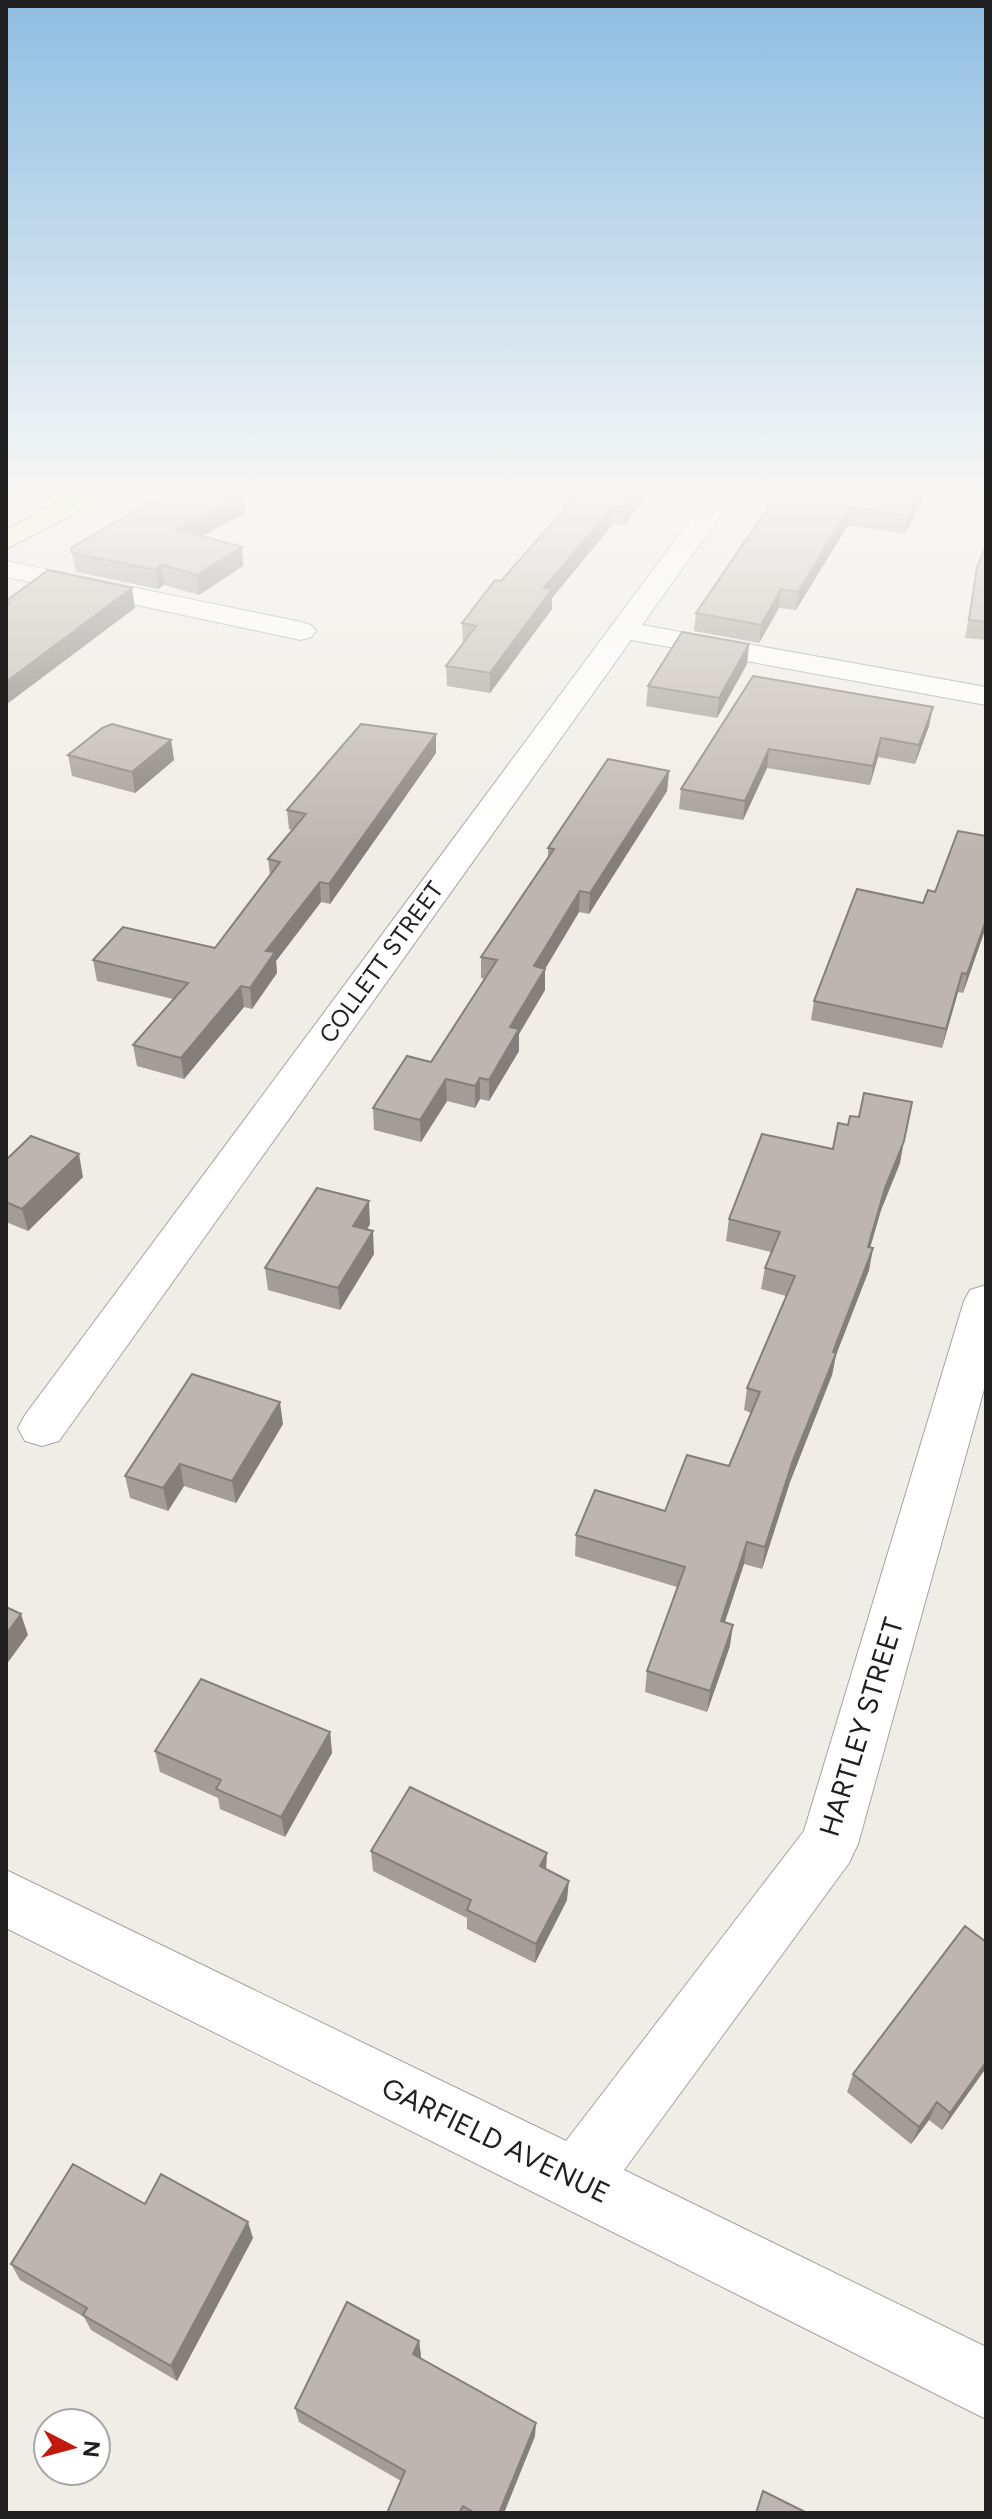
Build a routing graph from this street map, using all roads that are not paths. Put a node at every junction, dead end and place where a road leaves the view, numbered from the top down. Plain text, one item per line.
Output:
1 (218, 614) edge
2 (634, 614) edge
3 (622, 630) junction
4 (301, 631) dead end
5 (986, 696) edge
6 (986, 1301) edge
7 (42, 1428) dead end
8 (6, 1898) edge
9 (577, 2180) junction
10 (986, 2384) edge

1 - 4 street
2 - 3 street, COLLETT STREET
3 - 5 street
3 - 7 street, COLLETT STREET
6 - 9 street, HARTLEY STREET
8 - 9 street, GARFIELD AVENUE
9 - 10 street, GARFIELD AVENUE

